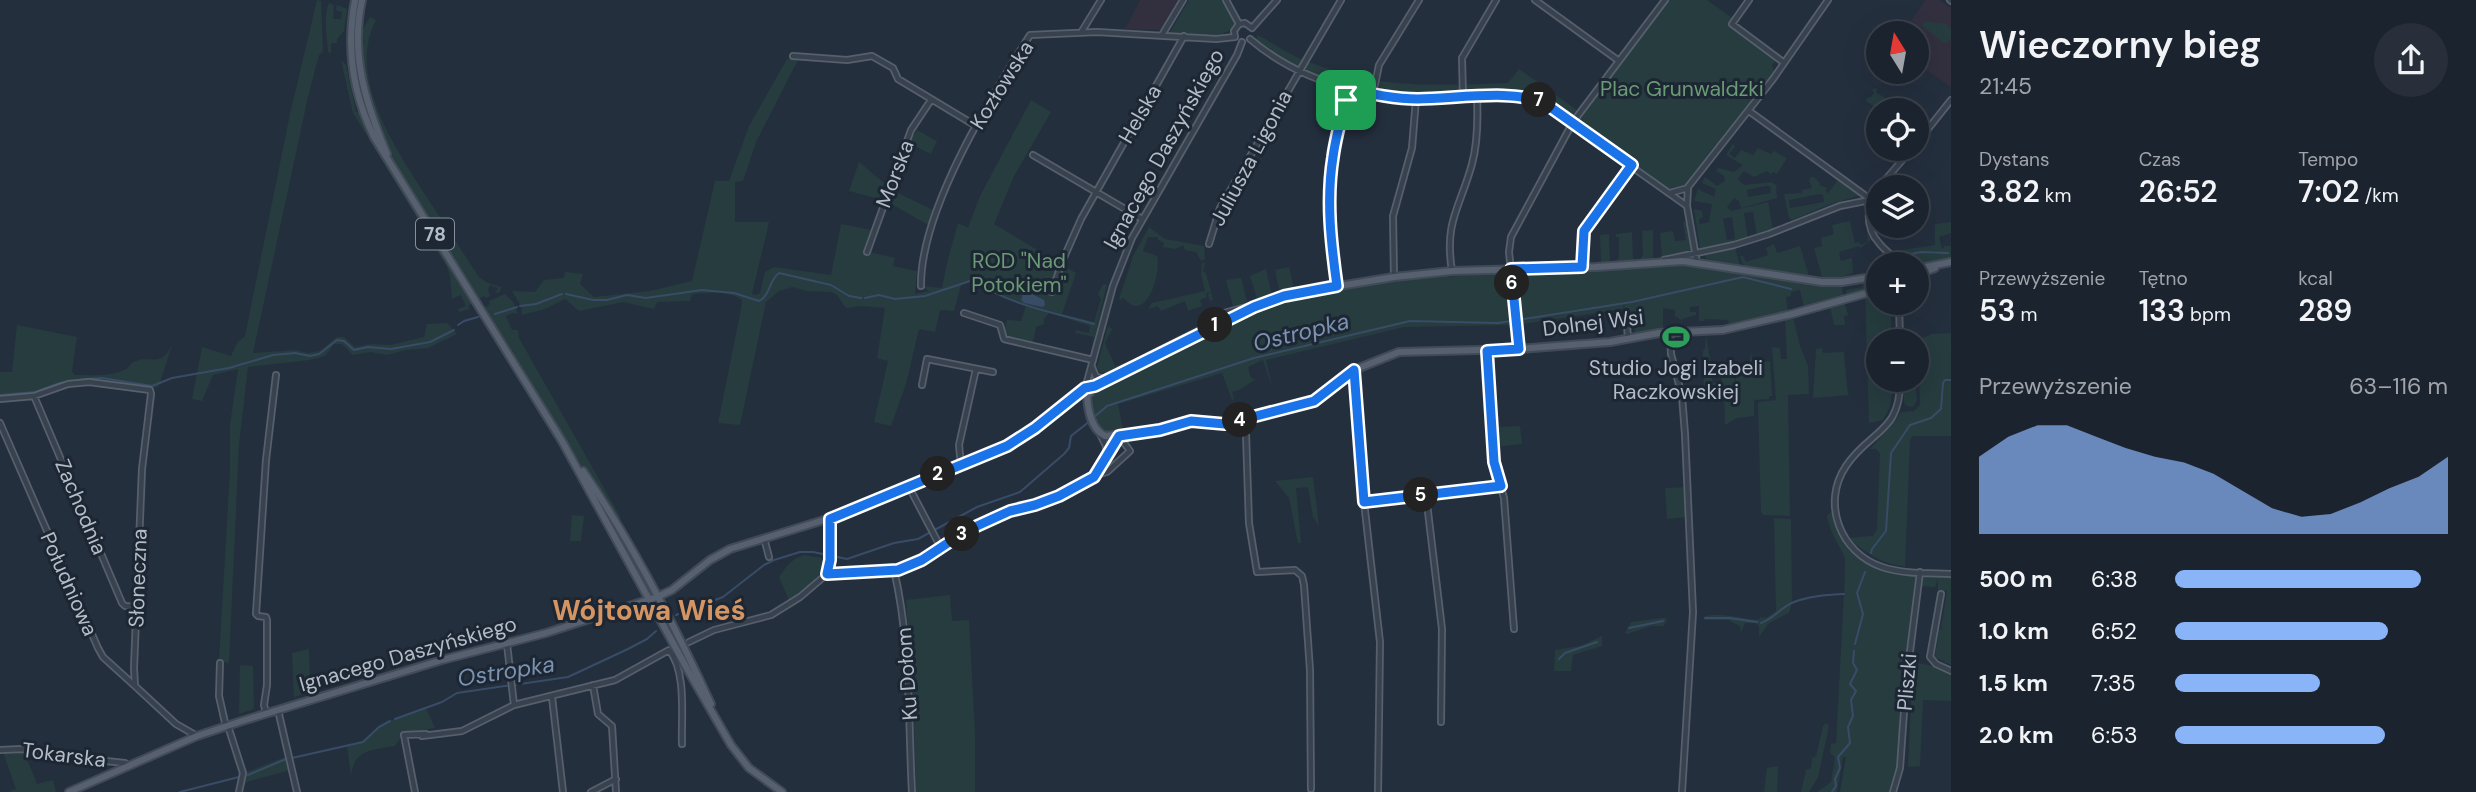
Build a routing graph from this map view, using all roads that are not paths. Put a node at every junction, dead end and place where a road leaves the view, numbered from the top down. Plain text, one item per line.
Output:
1 (355, 0) edge
2 (362, 0) edge
3 (1101, 0) edge
4 (1183, 0) edge
5 (1226, 0) edge
6 (1277, 0) edge
7 (1341, 0) edge
8 (1419, 0) edge
9 (1496, 0) edge
10 (1535, 0) edge
11 (1665, 0) edge
12 (1749, 0) edge
13 (1828, 0) edge
14 (1239, 24) junction
15 (1252, 27) junction
16 (1082, 31) junction
17 (1161, 35) junction
18 (1184, 36) junction
19 (1235, 37) junction
20 (1251, 39) junction
21 (1242, 42) junction
22 (793, 56) dead end
23 (1619, 61) junction
24 (1784, 62) junction
25 (1298, 71) junction
26 (1349, 89) junction
27 (1373, 94) junction
28 (1477, 97) junction
29 (1463, 98) junction
30 (1416, 99) junction
31 (931, 100) junction
32 (1951, 100) edge
33 (1749, 111) junction
34 (1573, 122) junction
35 (976, 126) junction
36 (1929, 128) edge
37 (1033, 155) dead end
38 (1902, 161) edge
39 (1632, 165) junction
40 (393, 168) junction
41 (1889, 175) edge
42 (1688, 187) junction
43 (1096, 192) junction
44 (1670, 193) junction
45 (1866, 197) edge
46 (1866, 201) edge
47 (1687, 206) junction
48 (1142, 219) junction
49 (1876, 238) edge
50 (1209, 244) dead end
51 (867, 252) dead end
52 (1889, 252) edge
53 (1696, 254) junction
54 (1662, 261) junction
55 (1697, 263) junction
56 (1949, 263) edge
57 (1582, 267) junction
58 (1929, 267) edge
59 (1511, 269) junction
60 (1929, 270) edge
61 (1452, 271) junction
62 (1394, 277) junction
63 (1866, 279) edge
64 (921, 286) dead end
65 (1337, 286) junction
66 (1052, 292) dead end
67 (1866, 293) edge
68 (1261, 304) junction
69 (964, 313) dead end
70 (1220, 314) dead end
71 (1627, 326) dead end
72 (1670, 332) junction
73 (1629, 339) junction
74 (1519, 349) junction
75 (1487, 351) junction
76 (1093, 360) junction
77 (1092, 367) junction
78 (976, 369) junction
79 (1354, 370) junction
80 (993, 372) dead end
81 (276, 375) dead end
82 (1109, 379) junction
83 (922, 385) dead end
84 (1095, 386) junction
85 (1085, 388) junction
86 (1899, 392) edge
87 (34, 396) junction
88 (0, 398) edge
89 (1070, 400) junction
90 (1087, 400) junction
91 (1242, 420) junction
92 (0, 423) edge
93 (1099, 433) junction
94 (1119, 436) junction
95 (562, 441) junction
96 (1105, 456) junction
97 (961, 465) junction
98 (1096, 475) junction
99 (1501, 486) junction
100 (909, 487) junction
101 (1426, 495) junction
102 (1364, 502) junction
103 (830, 519) junction
104 (764, 538) junction
105 (941, 548) junction
106 (769, 556) dead end
107 (894, 570) junction
108 (1920, 572) junction
109 (1951, 573) edge
110 (827, 574) junction
111 (1941, 594) dead end
112 (657, 597) junction
113 (649, 600) junction
114 (136, 607) junction
115 (1514, 629) dead end
116 (689, 642) dead end
117 (507, 643) junction
118 (220, 663) dead end
119 (1951, 671) edge
120 (593, 685) junction
121 (135, 686) junction
122 (552, 697) junction
123 (514, 705) junction
124 (278, 710) junction
125 (266, 713) junction
126 (1441, 722) dead end
127 (227, 726) junction
128 (724, 733) junction
129 (430, 735) junction
130 (197, 736) junction
131 (422, 736) dead end
132 (682, 744) dead end
133 (0, 750) edge
134 (127, 765) junction
135 (616, 779) junction
136 (1311, 789) dead end
137 (296, 791) edge
138 (69, 792) edge
139 (239, 792) edge
140 (288, 792) edge
141 (415, 792) edge
142 (564, 792) edge
143 (591, 792) edge
144 (616, 792) edge
145 (782, 792) edge
146 (911, 792) edge
147 (1378, 792) edge
148 (1682, 792) edge
149 (1894, 792) edge

1 - 40 main road, 78
2 - 40 main road, 78
3 - 16 street
4 - 17 street
5 - 14 street
6 - 15 street
7 - 25 street, Juliusza Ligonia
8 - 27 street
9 - 29 street
10 - 23 street
11 - 23 street
12 - 24 street
13 - 24 street
14 - 15 street
14 - 19 street
15 - 20 street
16 - 17 street, Kozłowska
16 - 35 street, Kozłowska
17 - 18 street, Kozłowska
18 - 19 street, Kozłowska
18 - 43 street, Helska
19 - 21 street
20 - 21 street
20 - 25 street
21 - 48 street, Ignacego Daszyńskiego
22 - 31 street
23 - 34 street
24 - 33 street
25 - 26 street
25 - 50 street, Juliusza Ligonia
26 - 27 street
26 - 65 street
27 - 30 street
28 - 29 street
28 - 34 street
28 - 61 street
29 - 30 street
30 - 62 street
31 - 35 street
31 - 51 street, Morska
32 - 36 street
33 - 42 street
33 - 45 street
34 - 39 street
34 - 59 street
35 - 64 street, Kozłowska
37 - 43 street
38 - 41 street
39 - 44 street
39 - 57 street
40 - 95 main road, 78
42 - 44 street
42 - 47 street
43 - 48 street
43 - 66 street, Helska
44 - 47 street
46 - 53 street
47 - 53 street
48 - 76 street, Ignacego Daszyńskiego
49 - 52 street
53 - 54 street
53 - 55 street
54 - 55 main road
54 - 57 main road
55 - 63 main road
56 - 58 main road
56 - 60 main road
57 - 59 main road
59 - 61 main road
59 - 74 street
61 - 62 main road
62 - 65 main road
65 - 68 main road
67 - 72 main road, Dolnej Wsi
68 - 70 street
68 - 82 main road
69 - 76 street
71 - 73 street
72 - 73 main road, Dolnej Wsi
72 - 148 street, Dolnej Wsi
73 - 74 main road, Dolnej Wsi
74 - 75 main road, Dolnej Wsi
75 - 79 main road, Dolnej Wsi
75 - 99 street
76 - 77 street, Ignacego Daszyńskiego
77 - 82 street
77 - 85 street, Ignacego Daszyńskiego
78 - 80 street
78 - 83 street
78 - 97 street
79 - 91 main road, Dolnej Wsi
79 - 102 street
81 - 125 street, Ignacego Daszyńskiego
82 - 84 main road
84 - 85 main road
84 - 90 main road
85 - 89 main road, Ignacego Daszyńskiego
85 - 90 street
86 - 108 street
87 - 88 street
87 - 114 street, Zachodnia
87 - 114 street, Słoneczna
89 - 90 main road
89 - 97 main road, Ignacego Daszyńskiego
90 - 93 main road
91 - 94 main road, Dolnej Wsi
91 - 136 street
92 - 121 street, Południowa
93 - 94 main road, Dolnej Wsi
93 - 96 street
94 - 96 street
94 - 98 street
95 - 112 main road, 78
95 - 113 main road, 78
96 - 98 street
97 - 100 main road, Ignacego Daszyńskiego
98 - 105 street
99 - 101 street
99 - 115 street
100 - 103 main road, Ignacego Daszyńskiego
100 - 105 street
101 - 102 street
101 - 126 street
102 - 147 street
103 - 104 main road, Ignacego Daszyńskiego
103 - 110 street
104 - 106 street
104 - 112 main road, Ignacego Daszyńskiego
105 - 107 street
107 - 110 street
107 - 146 street, Ku Dołom
108 - 109 street
108 - 149 street, Pliszki
110 - 116 street
111 - 119 street, Pliszki
112 - 113 main road, Ignacego Daszyńskiego
112 - 128 main road, 78
113 - 117 main road, Ignacego Daszyńskiego
113 - 128 main road, 78
114 - 121 street, Słoneczna
117 - 123 street
117 - 124 main road, Ignacego Daszyńskiego
118 - 127 street
120 - 122 street
120 - 132 street
120 - 135 street
121 - 130 street
122 - 123 street
122 - 142 street
123 - 129 street
124 - 125 main road, Ignacego Daszyńskiego
124 - 137 street
125 - 127 main road, Ignacego Daszyńskiego
127 - 130 main road, Ignacego Daszyńskiego
127 - 139 street
128 - 145 main road, 78
129 - 131 street
129 - 141 street
130 - 134 main road, Ignacego Daszyńskiego
133 - 134 street, Tokarska
134 - 138 main road, Ignacego Daszyńskiego
135 - 143 street
135 - 144 street
137 - 140 street

